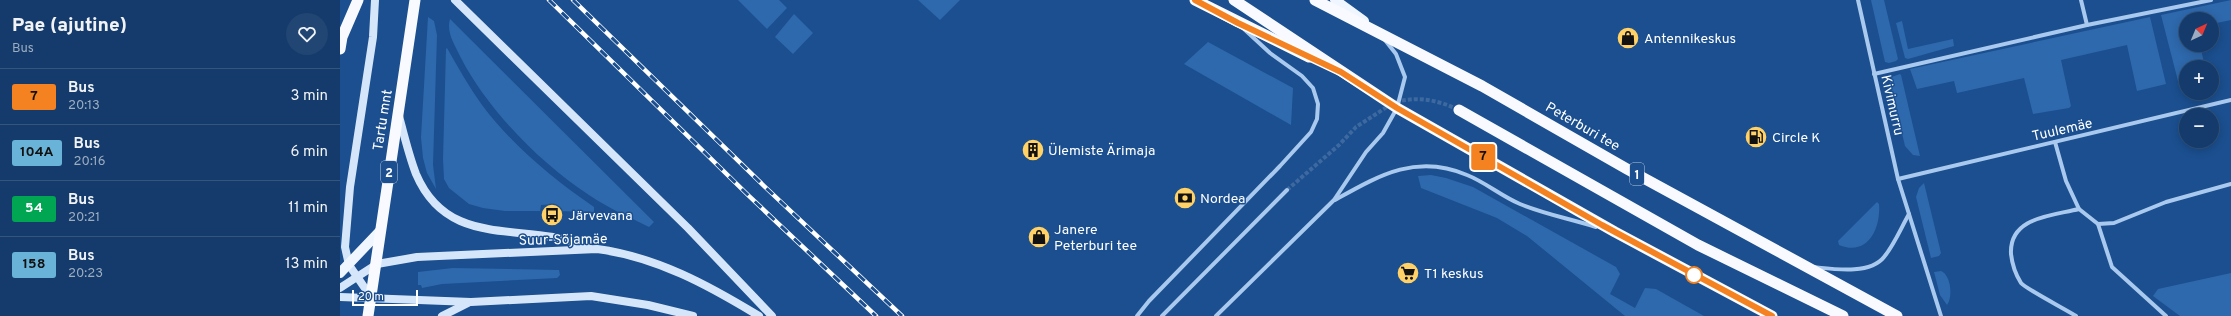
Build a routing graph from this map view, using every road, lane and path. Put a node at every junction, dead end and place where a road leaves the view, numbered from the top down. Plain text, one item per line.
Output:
1 (358, 0) edge
2 (375, 0) edge
3 (415, 0) edge
4 (455, 0) edge
5 (1195, 0) edge
6 (1234, 0) edge
7 (1315, 0) edge
8 (1335, 0) edge
9 (1858, 0) edge
10 (2080, 0) edge
11 (2212, 0) edge
12 (1238, 23) junction
13 (2087, 25) junction
14 (1378, 32) junction
15 (341, 38) edge
16 (340, 49) edge
17 (1341, 72) junction
18 (1874, 74) junction
19 (2231, 100) edge
20 (1397, 108) junction
21 (1459, 110) tunnel mouth
22 (398, 115) junction
23 (2055, 142) junction
24 (1898, 179) junction
25 (2231, 184) edge
26 (1287, 190) tunnel mouth
27 (1334, 200) junction
28 (2079, 209) junction
29 (1909, 214) junction
30 (2098, 224) junction
31 (381, 230) junction
32 (1615, 232) junction
33 (597, 249) junction
34 (377, 264) junction
35 (348, 265) junction
36 (1807, 266) junction
37 (340, 273) edge
38 (355, 277) junction
39 (340, 288) edge
40 (340, 297) edge
41 (371, 297) junction
42 (471, 302) junction
43 (368, 316) edge
44 (442, 316) edge
45 (693, 316) edge
46 (759, 316) edge
47 (772, 316) edge
48 (1137, 316) edge
49 (1162, 316) edge
50 (1216, 316) edge
51 (1772, 316) edge
52 (1843, 316) edge
53 (1896, 316) edge
54 (1941, 316) edge
55 (2076, 316) edge
56 (2166, 316) edge

1 - 15 highway
2 - 35 main road
3 - 22 highway, Tartu mnt / 2
4 - 47 main road
5 - 12 highway
6 - 17 highway
7 - 14 highway, Peterburi tee
8 - 14 main road, 1
9 - 18 street, Kivimurru
10 - 13 street
11 - 13 street
12 - 17 highway
12 - 48 street
13 - 18 street
14 - 20 street
14 - 36 highway, Peterburi tee / 1
15 - 16 highway
17 - 20 highway
18 - 24 street, Kivimurru
19 - 23 street, Tuulemäe
20 - 27 street
20 - 32 highway
21 - 52 highway
22 - 31 highway, Tartu mnt / 2
22 - 33 main road
23 - 24 street, Tuulemäe
23 - 28 street
24 - 29 street, Kivimurru
25 - 30 street
26 - 49 street
27 - 32 street
27 - 50 street
28 - 30 street
28 - 55 street
29 - 36 street
29 - 54 street, Kivimurru
30 - 56 street
31 - 34 highway, Tartu mnt / 2
31 - 35 main road
32 - 51 highway
33 - 34 main road, Suur-Sõjamäe
33 - 46 main road, Suur-Sõjamäe
34 - 38 main road
34 - 41 highway, Tartu mnt / 2
35 - 37 main road
35 - 38 main road
36 - 53 highway, Peterburi tee / 1
38 - 39 main road
38 - 41 main road
40 - 41 main road
41 - 42 main road
41 - 43 highway, Tartu mnt / 2
42 - 44 main road
42 - 45 main road

